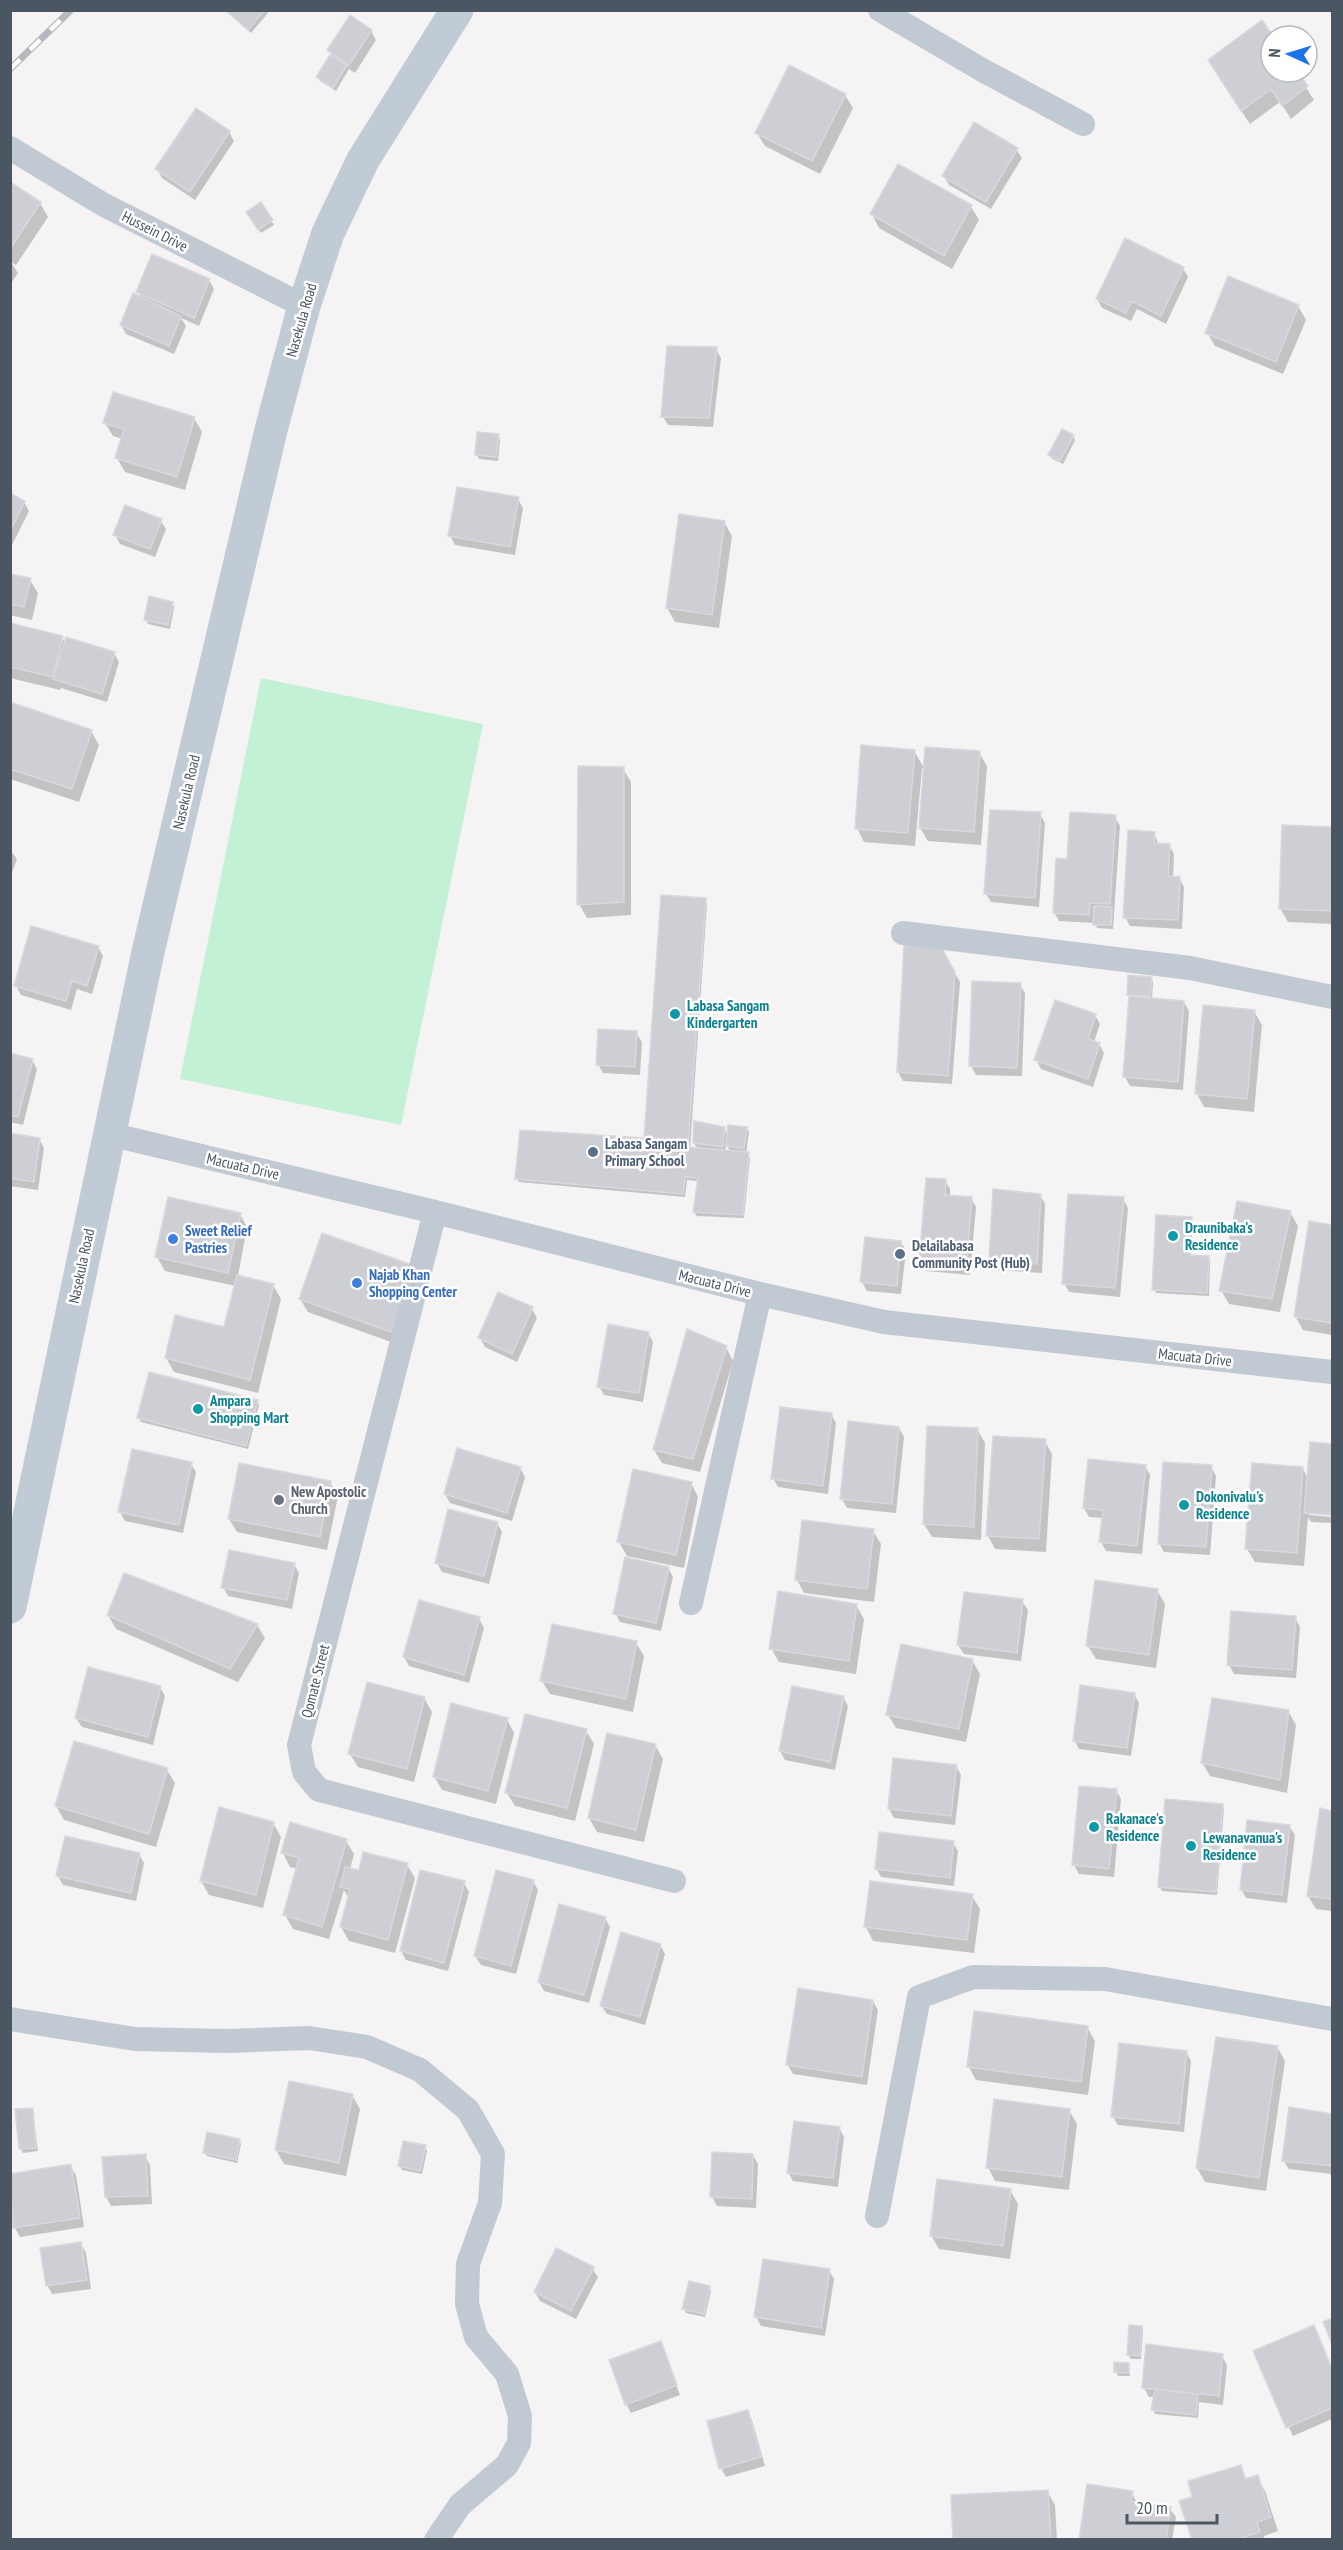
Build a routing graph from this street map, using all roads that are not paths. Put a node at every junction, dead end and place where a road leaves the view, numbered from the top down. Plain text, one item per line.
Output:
1 (457, 10) edge
2 (880, 10) edge
3 (1083, 124) dead end
4 (10, 148) edge
5 (304, 306) junction
6 (903, 933) dead end
7 (1332, 997) edge
8 (109, 1134) junction
9 (435, 1212) junction
10 (760, 1294) junction
11 (1332, 1372) edge
12 (691, 1603) dead end
13 (10, 1607) edge
14 (674, 1881) dead end
15 (10, 2019) edge
16 (1332, 2019) edge
17 (877, 2216) dead end
18 (436, 2540) edge

1 - 5 main road, Nasekula Road
2 - 3 street
4 - 5 street, Hussein Drive
5 - 8 main road, Nasekula Road
6 - 7 street
8 - 9 street, Macuata Drive
8 - 13 main road, Nasekula Road
9 - 10 street, Macuata Drive
9 - 14 street, Qomate Street
10 - 11 street, Macuata Drive
10 - 12 street
15 - 18 street
16 - 17 street

